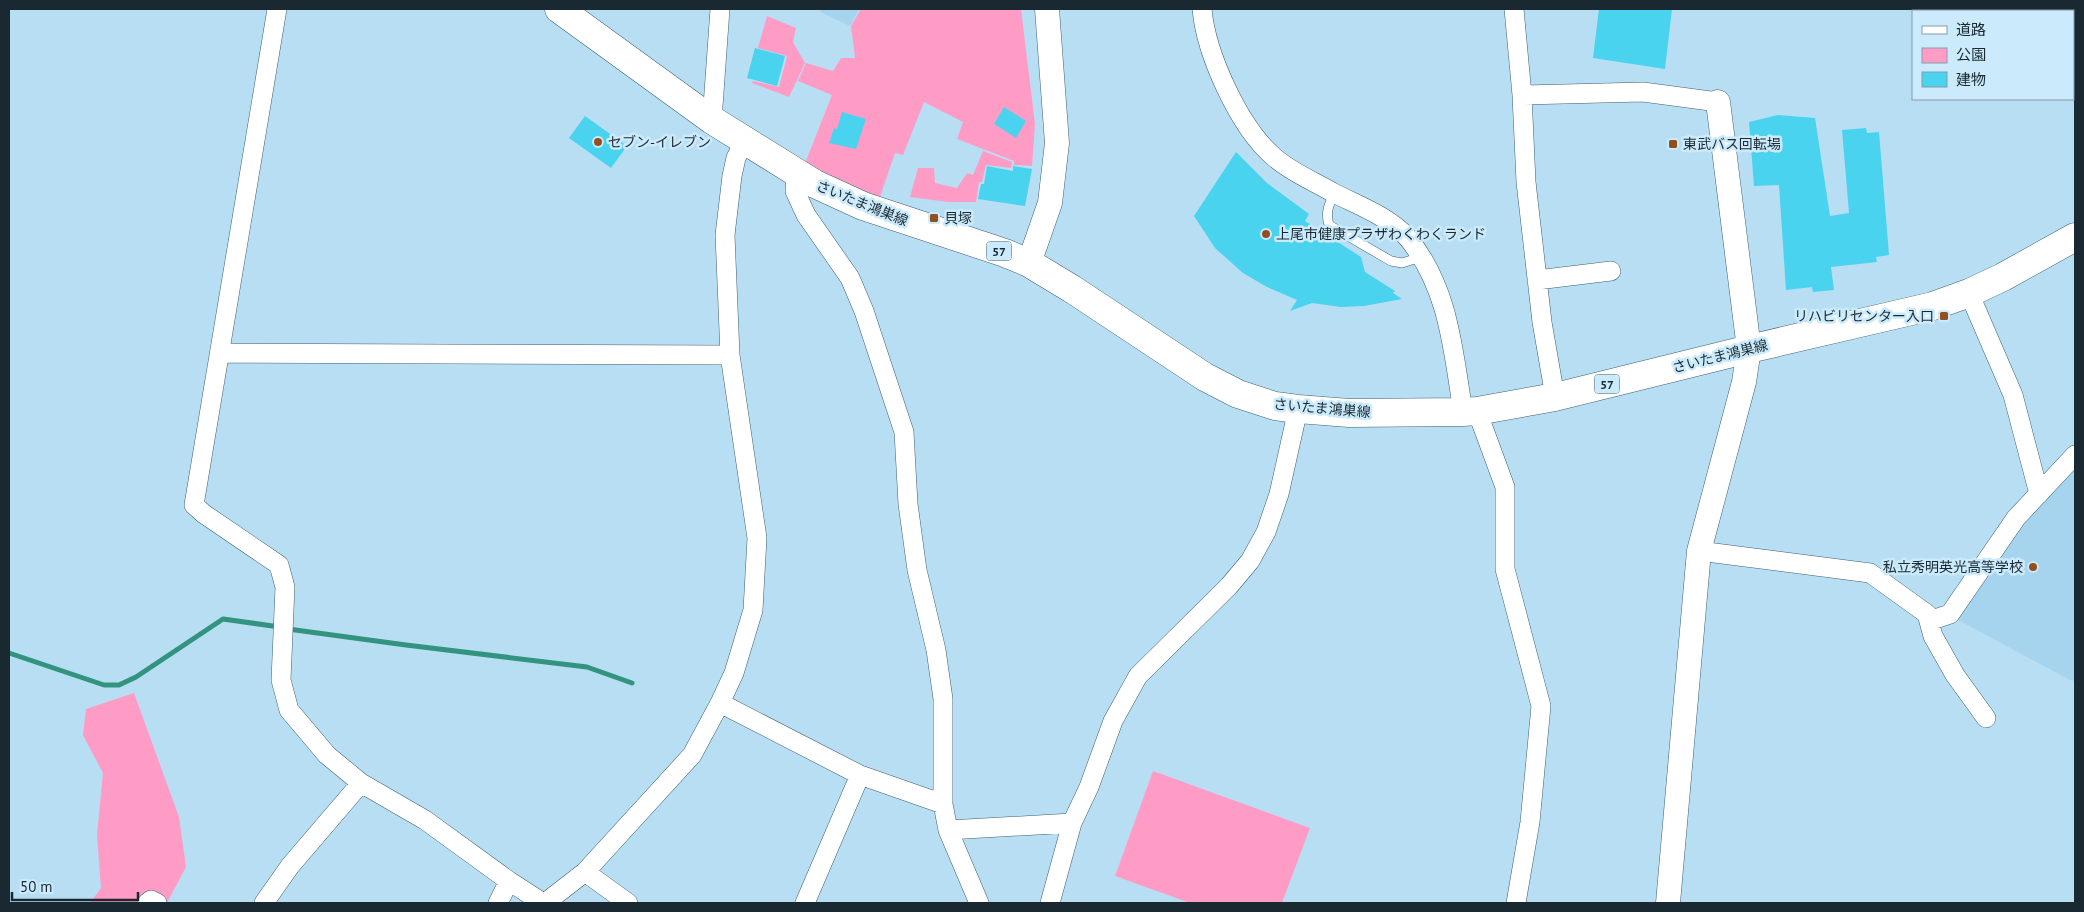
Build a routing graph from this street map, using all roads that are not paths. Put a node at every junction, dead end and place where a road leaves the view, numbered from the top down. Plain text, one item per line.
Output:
1 (277, 9) edge
2 (559, 9) edge
3 (720, 9) edge
4 (1047, 9) edge
5 (1202, 9) edge
6 (1514, 9) edge
7 (1522, 95) junction
8 (1718, 102) joint
9 (712, 120) junction
10 (744, 141) junction
11 (796, 174) junction
12 (1335, 193) junction
13 (2075, 238) edge
14 (1421, 257) junction
15 (1029, 263) junction
16 (1611, 270) dead end
17 (1537, 280) junction
18 (1969, 293) junction
19 (1749, 349) junction
20 (220, 353) junction
21 (730, 355) junction
22 (1554, 397) junction
23 (1298, 409) junction
24 (1470, 411) junction
25 (2075, 455) edge
26 (2039, 494) junction
27 (1699, 551) junction
28 (1929, 621) junction
29 (720, 702) junction
30 (1986, 718) dead end
31 (860, 775) junction
32 (361, 783) junction
33 (943, 804) junction
34 (1072, 823) junction
35 (948, 830) junction
36 (585, 872) junction
37 (509, 881) junction
38 (624, 902) edge
39 (148, 903) edge
40 (157, 903) edge
41 (264, 903) edge
42 (498, 903) edge
43 (544, 903) edge
44 (805, 903) edge
45 (979, 903) edge
46 (1050, 903) edge
47 (1516, 903) edge
48 (1668, 903) edge

1 - 20 street
2 - 9 main road, さいたま鴻巣線 / 57
3 - 9 street
4 - 15 street
5 - 12 street
6 - 7 street
7 - 8 street
7 - 17 street
8 - 19 street
9 - 10 main road, さいたま鴻巣線 / 57
10 - 11 main road, さいたま鴻巣線 / 57
10 - 21 street
11 - 15 main road, さいたま鴻巣線 / 57
11 - 33 street
12 - 14 street
12 - 14 lane
13 - 18 main road, さいたま鴻巣線 / 57
14 - 24 street
15 - 23 main road, さいたま鴻巣線 / 57
16 - 17 street
17 - 22 street
18 - 19 main road, さいたま鴻巣線 / 57
18 - 26 street
19 - 22 main road, さいたま鴻巣線 / 57
19 - 27 street
20 - 21 street
20 - 32 street
21 - 29 street
22 - 24 main road, さいたま鴻巣線 / 57
23 - 24 main road, さいたま鴻巣線 / 57
23 - 34 street
24 - 47 street
25 - 26 street
26 - 28 street
27 - 28 street
27 - 48 street
28 - 30 street
29 - 31 street
29 - 36 street
31 - 33 street
31 - 44 street
32 - 37 street
32 - 41 street
33 - 35 street
34 - 35 street
34 - 46 street
35 - 45 street
36 - 38 street
36 - 43 street
37 - 42 street
37 - 43 street
39 - 40 street

